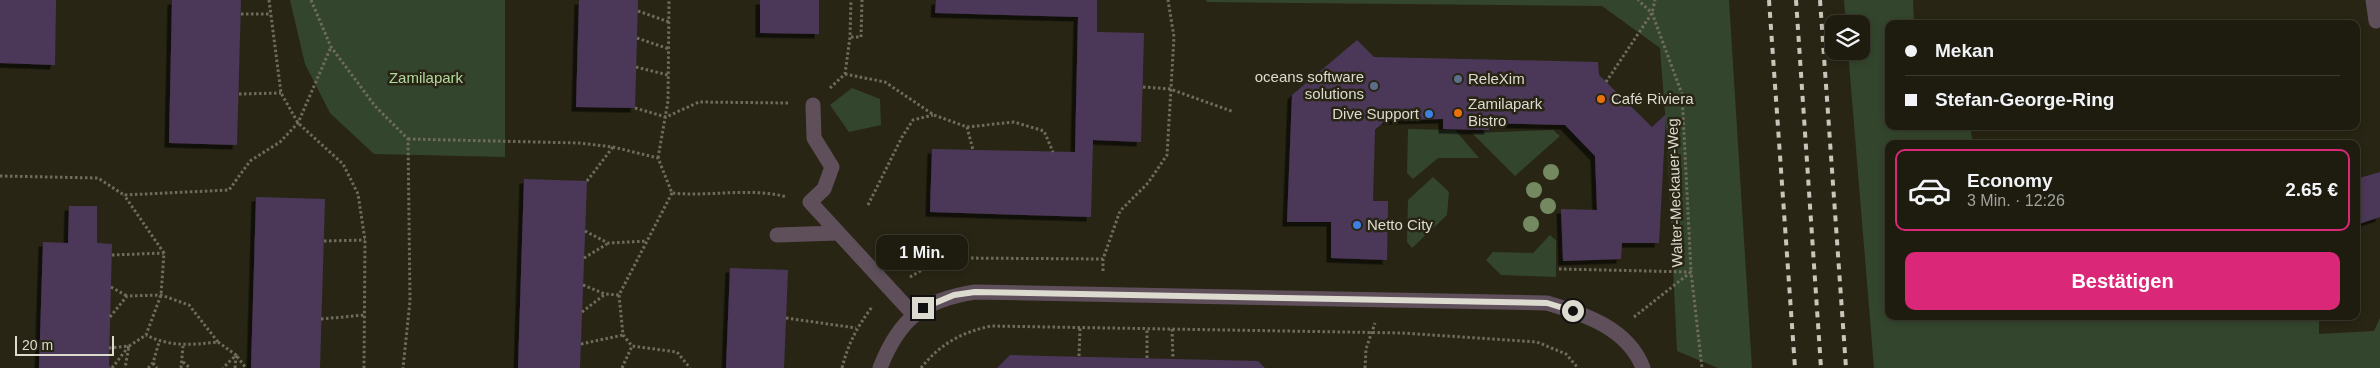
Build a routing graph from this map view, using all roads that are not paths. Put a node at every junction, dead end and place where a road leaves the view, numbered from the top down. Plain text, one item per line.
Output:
1 (2373, 0) edge
2 (2376, 22) dead end
3 (813, 105) road end
4 (838, 233) junction
5 (777, 235) dead end
6 (913, 314) junction
7 (880, 368) edge
8 (1643, 368) edge

1 - 2 street
3 - 4 street
4 - 5 street
4 - 6 street
6 - 7 street
6 - 8 street

